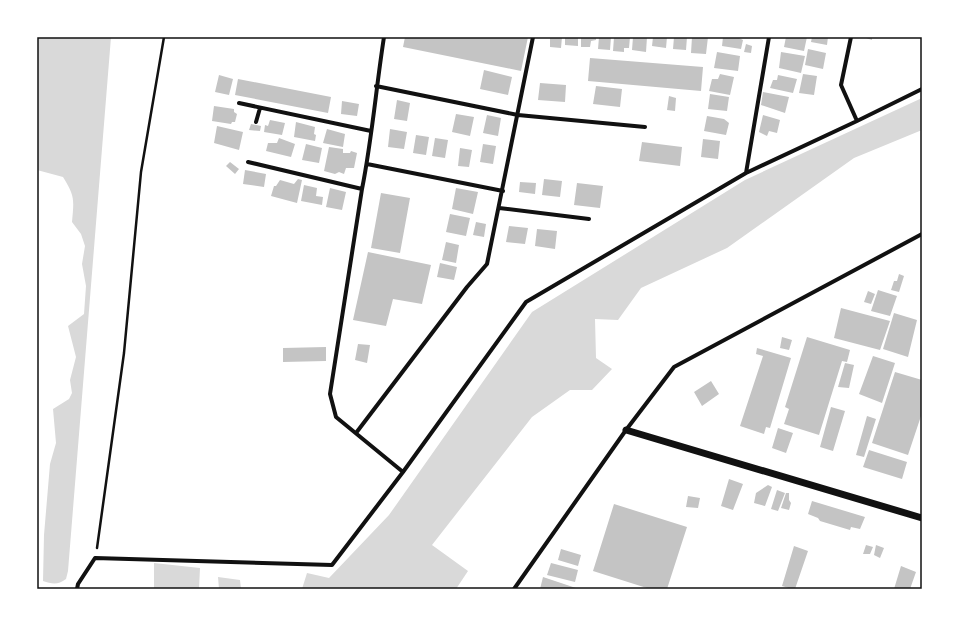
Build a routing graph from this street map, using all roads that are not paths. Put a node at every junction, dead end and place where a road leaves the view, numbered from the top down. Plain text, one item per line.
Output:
1 (384, 37) edge
2 (533, 37) edge
3 (769, 37) edge
4 (851, 37) edge
5 (376, 86) junction
6 (922, 89) edge
7 (239, 103) dead end
8 (260, 108) junction
9 (518, 115) junction
10 (857, 121) junction
11 (256, 122) dead end
12 (645, 127) dead end
13 (371, 131) junction
14 (248, 162) dead end
15 (367, 164) junction
16 (746, 173) junction
17 (362, 189) junction
18 (502, 191) junction
19 (499, 208) junction
20 (589, 219) dead end
21 (922, 234) edge
22 (626, 430) junction
23 (356, 433) junction
24 (403, 472) junction
25 (922, 518) edge
26 (77, 589) edge
27 (514, 589) edge

1 - 5 street
2 - 9 street
3 - 16 street
4 - 10 street
5 - 9 street
5 - 13 street
6 - 10 street
7 - 8 street
8 - 11 street
8 - 13 street
9 - 12 street
9 - 18 street
10 - 16 street
13 - 15 street
14 - 17 street
15 - 17 street
15 - 18 street
16 - 24 street
17 - 23 street
18 - 19 street
19 - 20 street
19 - 23 street
21 - 22 street
22 - 25 street
22 - 27 street
23 - 24 street
24 - 26 street

